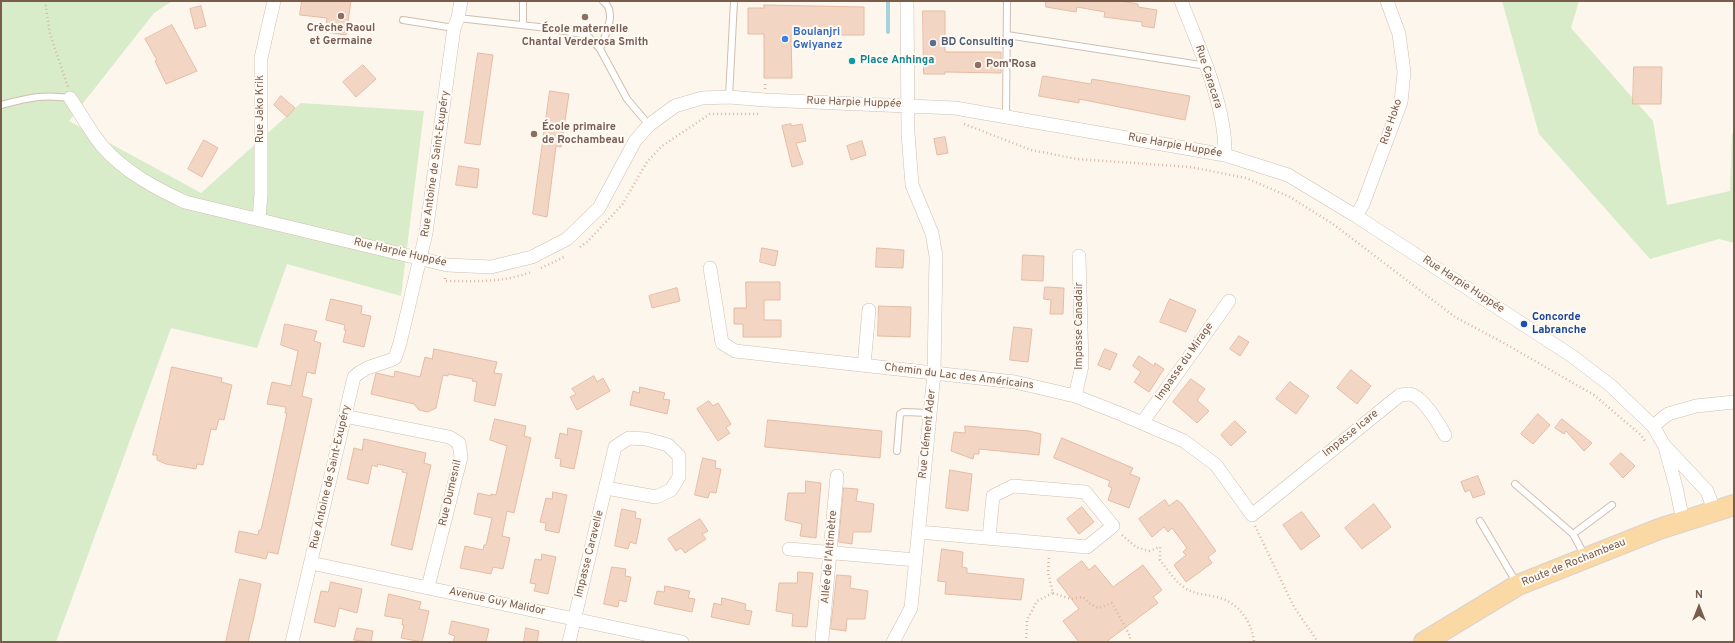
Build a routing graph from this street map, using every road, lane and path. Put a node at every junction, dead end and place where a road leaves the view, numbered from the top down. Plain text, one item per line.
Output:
1 (45, 1) edge
2 (274, 1) edge
3 (461, 1) edge
4 (523, 1) edge
5 (603, 1) edge
6 (734, 1) edge
7 (908, 1) edge
8 (1007, 1) edge
9 (1181, 1) edge
10 (1387, 1) edge
11 (403, 20) dead end
12 (456, 23) junction
13 (523, 25) junction
14 (1007, 35) junction
15 (600, 49) junction
16 (1206, 66) junction
17 (729, 97) junction
18 (70, 98) junction
19 (1, 105) edge
20 (909, 105) junction
21 (765, 114) dead end
22 (1006, 116) junction
23 (957, 121) dead end
24 (649, 125) junction
25 (1225, 155) junction
26 (1356, 216) junction
27 (259, 219) junction
28 (575, 249) dead end
29 (569, 253) dead end
30 (1079, 256) dead end
31 (421, 259) junction
32 (447, 265) junction
33 (710, 268) dead end
34 (1229, 301) dead end
35 (869, 310) dead end
36 (864, 366) junction
37 (934, 373) junction
38 (1075, 396) junction
39 (1734, 402) edge
40 (930, 413) junction
41 (344, 416) junction
42 (1142, 423) junction
43 (1653, 426) junction
44 (1445, 435) dead end
45 (1664, 446) junction
46 (1649, 447) dead end
47 (897, 451) dead end
48 (837, 476) dead end
49 (1516, 484) dead end
50 (606, 488) junction
51 (1612, 505) dead end
52 (1734, 505) edge
53 (1714, 510) junction
54 (1252, 515) junction
55 (1480, 521) dead end
56 (1683, 522) junction
57 (1112, 526) junction
58 (919, 532) junction
59 (1573, 534) junction
60 (989, 538) junction
61 (1050, 544) junction
62 (789, 549) dead end
63 (830, 553) junction
64 (1586, 557) junction
65 (916, 560) junction
66 (311, 563) junction
67 (1518, 585) junction
68 (428, 588) junction
69 (1052, 593) junction
70 (574, 620) junction
71 (822, 639) dead end
72 (297, 641) edge
73 (569, 642) edge
74 (682, 642) edge
75 (893, 642) edge
76 (1026, 642) edge
77 (1130, 642) edge
78 (1254, 642) edge
79 (1318, 642) edge
80 (1424, 642) edge

1 - 18 path
2 - 27 street, Rue Jako Krik
3 - 12 street, Rue Antoine de Saint-Exupéry
4 - 13 lane
5 - 15 lane
6 - 17 lane
7 - 20 street, Rue Clément Ader
8 - 14 lane
9 - 16 street, Rue Caracara
10 - 26 street, Rue Hoko
11 - 12 lane
12 - 13 lane
12 - 31 street, Rue Antoine de Saint-Exupéry
13 - 15 lane
14 - 16 lane
14 - 22 lane
15 - 24 lane
16 - 25 street, Rue Caracara
17 - 20 street, Rue Harpie Huppée
17 - 24 street, Rue Harpie Huppée
18 - 19 lane
18 - 27 street, Rue Harpie Huppée
20 - 22 street, Rue Harpie Huppée
20 - 37 street, Rue Clément Ader
21 - 28 path
22 - 25 street, Rue Harpie Huppée
23 - 46 path
24 - 32 street, Rue Harpie Huppée
25 - 26 street, Rue Harpie Huppée
26 - 43 street, Rue Harpie Huppée
27 - 31 street, Rue Harpie Huppée
29 - 32 path
30 - 38 street, Impasse Canadair
31 - 32 street, Rue Harpie Huppée
31 - 41 street, Rue Antoine de Saint-Exupéry
33 - 36 street, Chemin du Lac des Américains
34 - 42 street, Impasse du Mirage
35 - 36 street
36 - 37 street, Chemin du Lac des Américains
37 - 38 street, Chemin du Lac des Américains
37 - 40 street, Rue Clément Ader
38 - 42 street, Chemin du Lac des Américains
39 - 43 street
40 - 47 lane
40 - 58 street, Rue Clément Ader
41 - 66 street, Rue Antoine de Saint-Exupéry
41 - 68 street, Rue Dumesnil
42 - 54 street, Chemin du Lac des Américains
43 - 45 street, Rue Harpie Huppée
44 - 54 street, Impasse Icare
45 - 53 street, Rue Harpie Huppée
45 - 56 street, Rue Harpie Huppée
48 - 63 street, Allée de l'Altimètre
49 - 59 lane
50 - 50 street, Impasse Caravelle
50 - 70 street, Impasse Caravelle
51 - 59 lane
52 - 53 main road, Route de Rochambeau
53 - 56 main road, Route de Rochambeau
54 - 79 path
55 - 67 lane
56 - 64 main road, Route de Rochambeau
57 - 60 street
57 - 61 street
57 - 78 path
58 - 60 street
58 - 65 street, Rue Clément Ader
59 - 64 lane
60 - 61 street
61 - 69 path
62 - 63 street
63 - 65 street
63 - 71 street, Allée de l'Altimètre
64 - 67 main road, Route de Rochambeau
65 - 75 street, Rue Clément Ader
66 - 68 street, Avenue Guy Malidor
66 - 72 street, Rue Antoine de Saint-Exupéry
67 - 80 main road, Route de Rochambeau
68 - 70 street, Avenue Guy Malidor
69 - 76 path
69 - 77 path
70 - 73 street, Impasse Caravelle
70 - 74 street, Avenue Guy Malidor

